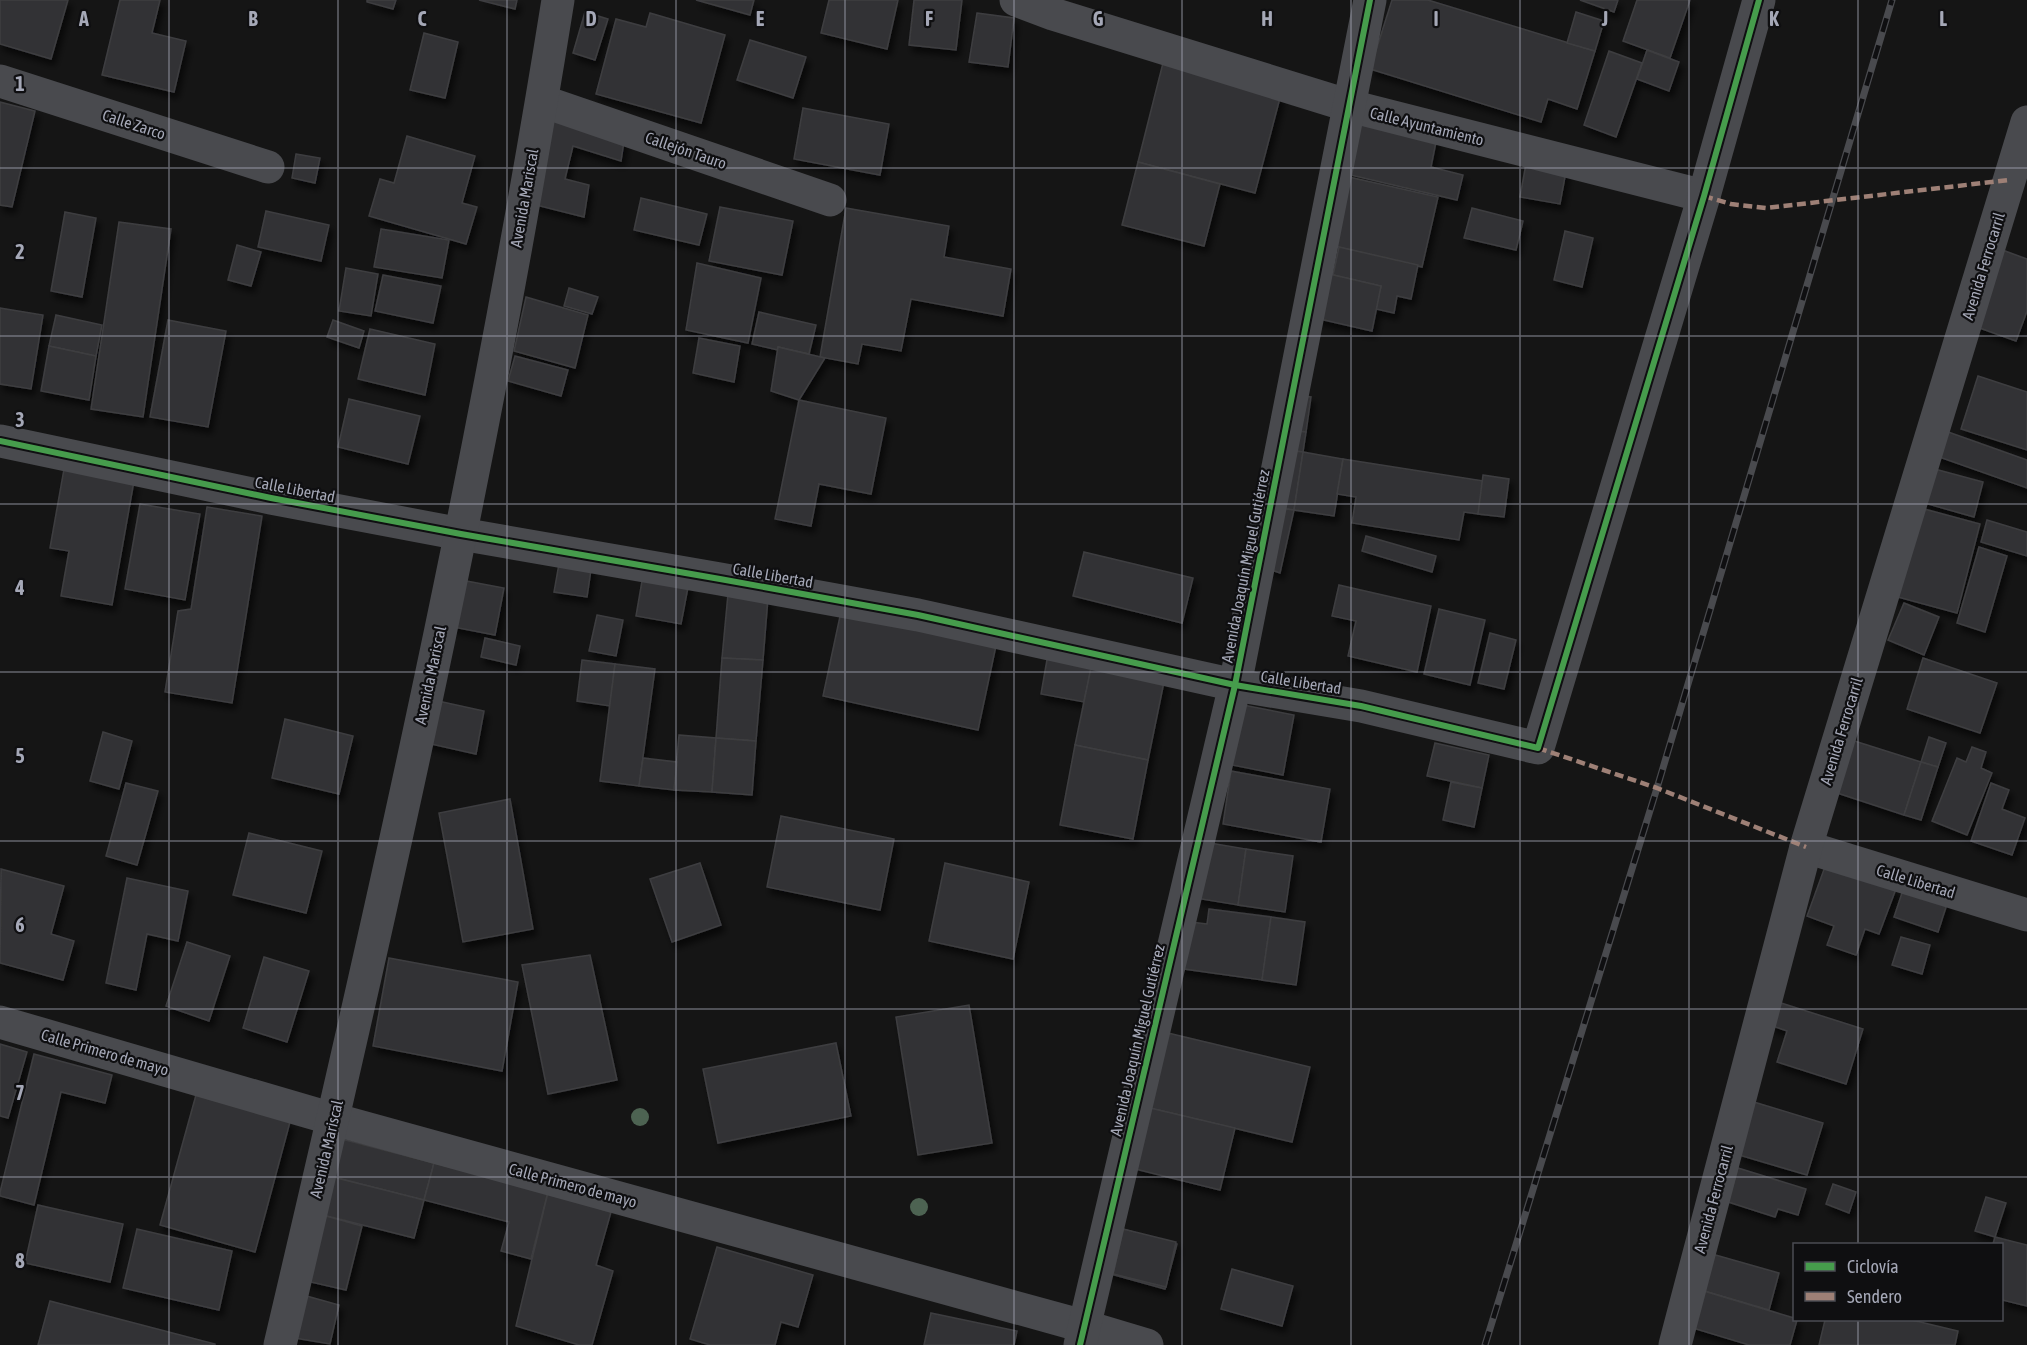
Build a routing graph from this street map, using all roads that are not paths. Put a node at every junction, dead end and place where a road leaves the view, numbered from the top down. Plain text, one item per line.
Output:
1 (558, 0) edge
2 (1016, 0) edge
3 (1370, 0) edge
4 (1759, 0) edge
5 (0, 81) edge
6 (542, 101) junction
7 (1350, 106) junction
8 (2027, 122) edge
9 (268, 167) dead end
10 (2018, 183) edge
11 (1704, 196) junction
12 (831, 200) dead end
13 (0, 441) edge
14 (461, 534) junction
15 (1235, 685) junction
16 (1806, 847) junction
17 (2027, 915) edge
18 (0, 1022) edge
19 (333, 1119) junction
20 (1082, 1335) edge
21 (280, 1345) edge
22 (1147, 1345) edge
23 (1675, 1345) edge

1 - 6 street, Avenida Mariscal
2 - 7 street, Calle Ayuntamiento
3 - 7 street, Avenida Joaquín Miguel Gutiérrez
4 - 11 street
5 - 9 street, Calle Zarco
6 - 12 street, Callejón Tauro
6 - 14 street, Avenida Mariscal
7 - 11 street, Calle Ayuntamiento
7 - 15 street, Avenida Joaquín Miguel Gutiérrez
8 - 10 street, Avenida Ferrocarril
10 - 16 street, Avenida Ferrocarril
11 - 15 street, Calle Libertad
13 - 14 street, Calle Libertad
14 - 15 street, Calle Libertad
14 - 19 street, Avenida Mariscal
15 - 20 street, Avenida Joaquín Miguel Gutiérrez
16 - 17 street, Calle Libertad
16 - 23 street, Avenida Ferrocarril
18 - 19 street, Calle Primero de mayo
19 - 20 street, Calle Primero de mayo
19 - 21 street, Avenida Mariscal
20 - 22 street, Calle Primero de mayo

